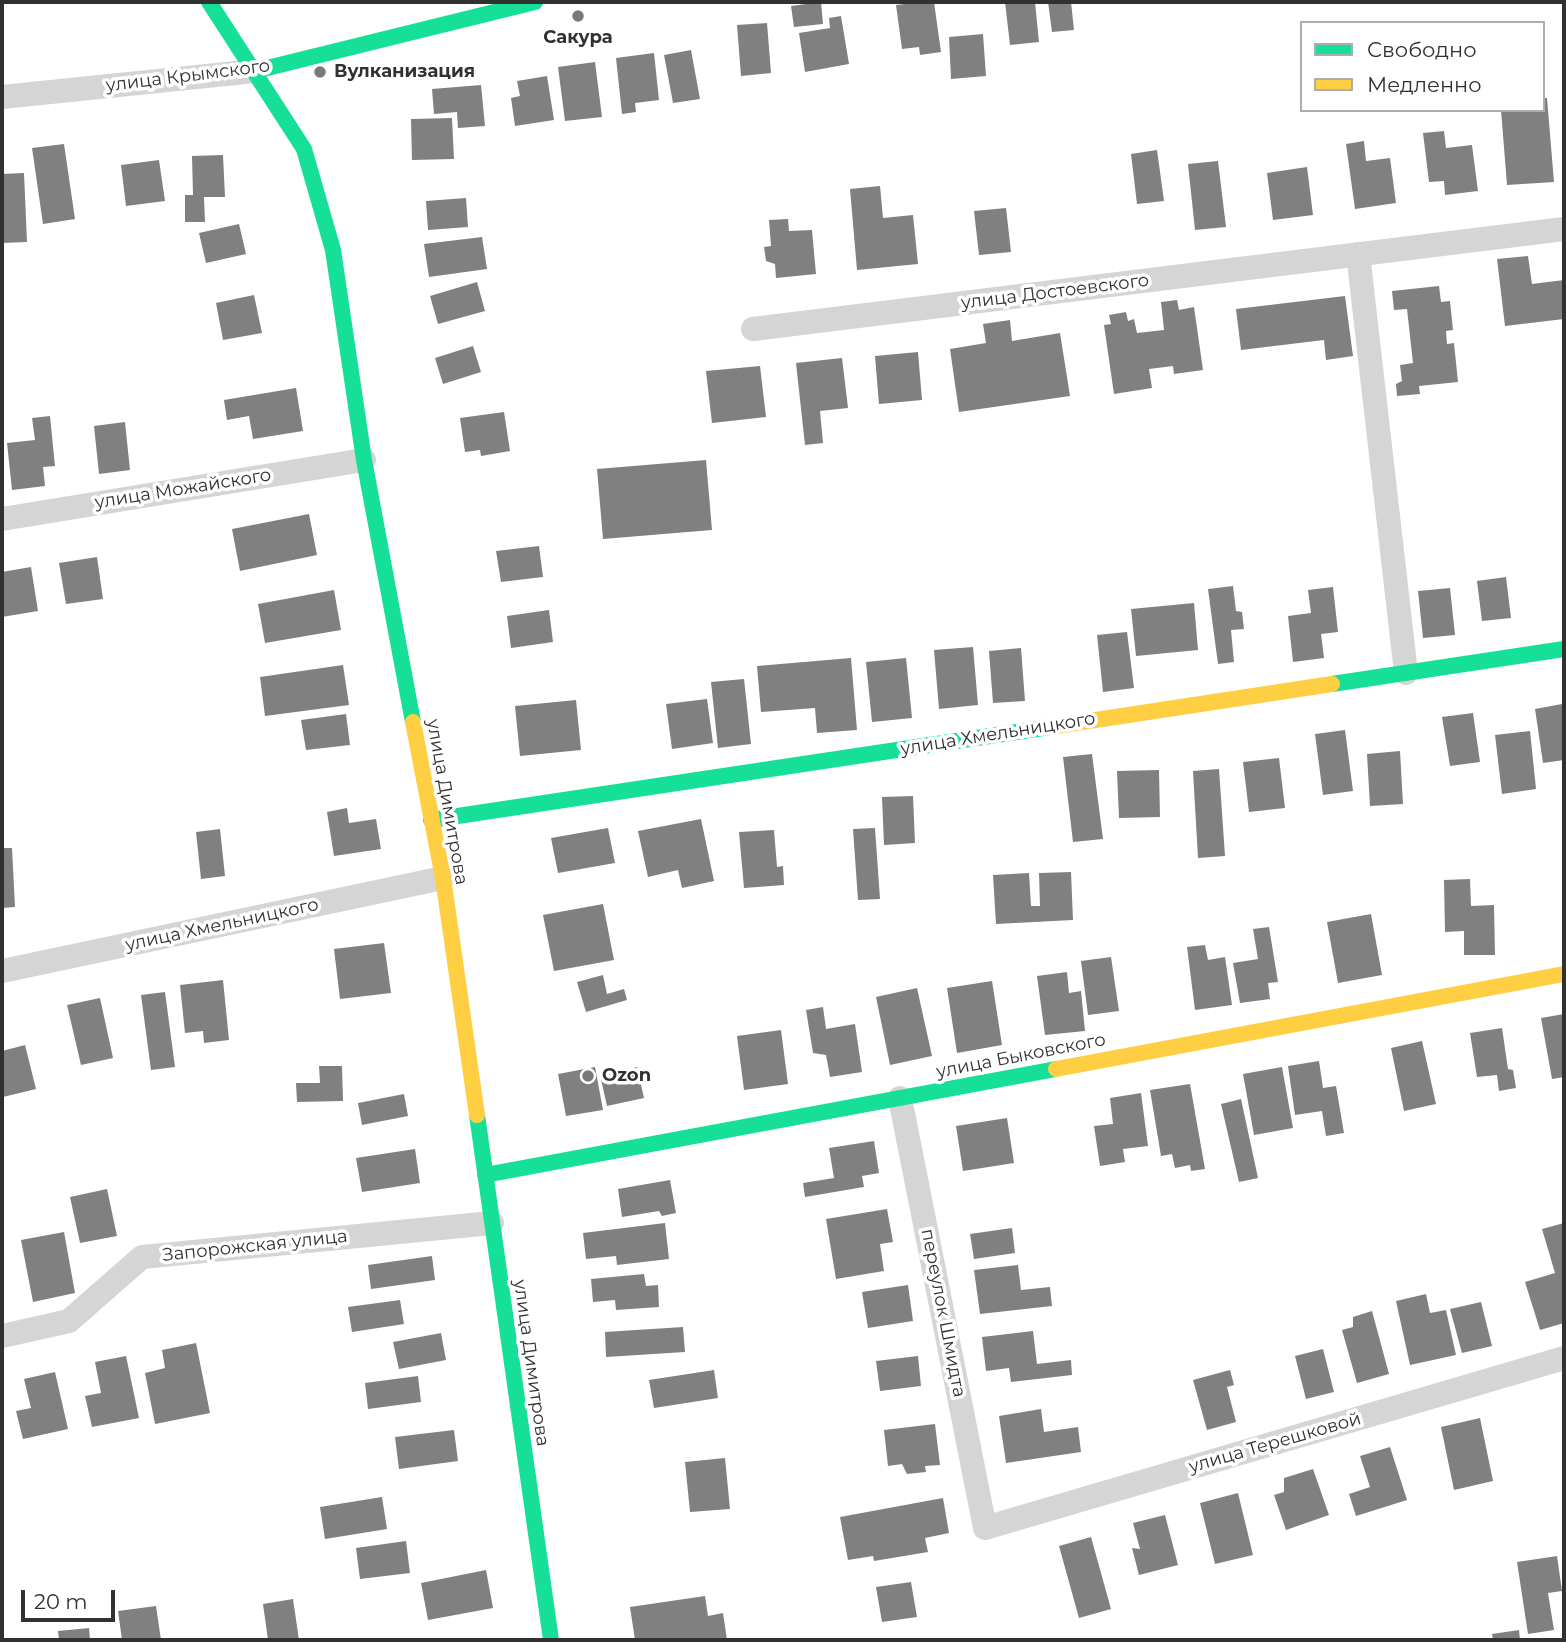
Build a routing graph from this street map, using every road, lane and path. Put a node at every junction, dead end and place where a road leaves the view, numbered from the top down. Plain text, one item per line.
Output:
1 (209, 2) edge
2 (535, 2) edge
3 (255, 71) junction
4 (2, 97) edge
5 (1564, 229) edge
6 (1358, 254) junction
7 (753, 329) dead end
8 (363, 460) junction
9 (2, 519) edge
10 (1564, 649) edge
11 (1406, 673) junction
12 (431, 820) junction
13 (443, 878) junction
14 (2, 971) edge
15 (1564, 974) edge
16 (900, 1098) junction
17 (485, 1175) junction
18 (492, 1223) junction
19 (2, 1336) edge
20 (1564, 1358) edge
21 (985, 1528) joint
22 (551, 1640) edge

1 - 3 street, улица Димитрова
2 - 3 street, улица Крымского
3 - 4 street, улица Крымского
3 - 8 street, улица Димитрова
5 - 6 street, улица Достоевского
6 - 7 street, улица Достоевского
6 - 11 street
8 - 9 street, улица Можайского
8 - 12 street, улица Димитрова
10 - 11 street, улица Хмельницкого
11 - 12 street, улица Хмельницкого
12 - 13 street, улица Димитрова
13 - 14 street, улица Хмельницкого
13 - 17 street, улица Димитрова
15 - 16 street, улица Быковского
16 - 17 street, улица Быковского
16 - 21 street, переулок Шмидта
17 - 18 street, улица Димитрова
18 - 19 street, Запорожская улица
18 - 22 street, улица Димитрова
20 - 21 street, улица Терешковой

